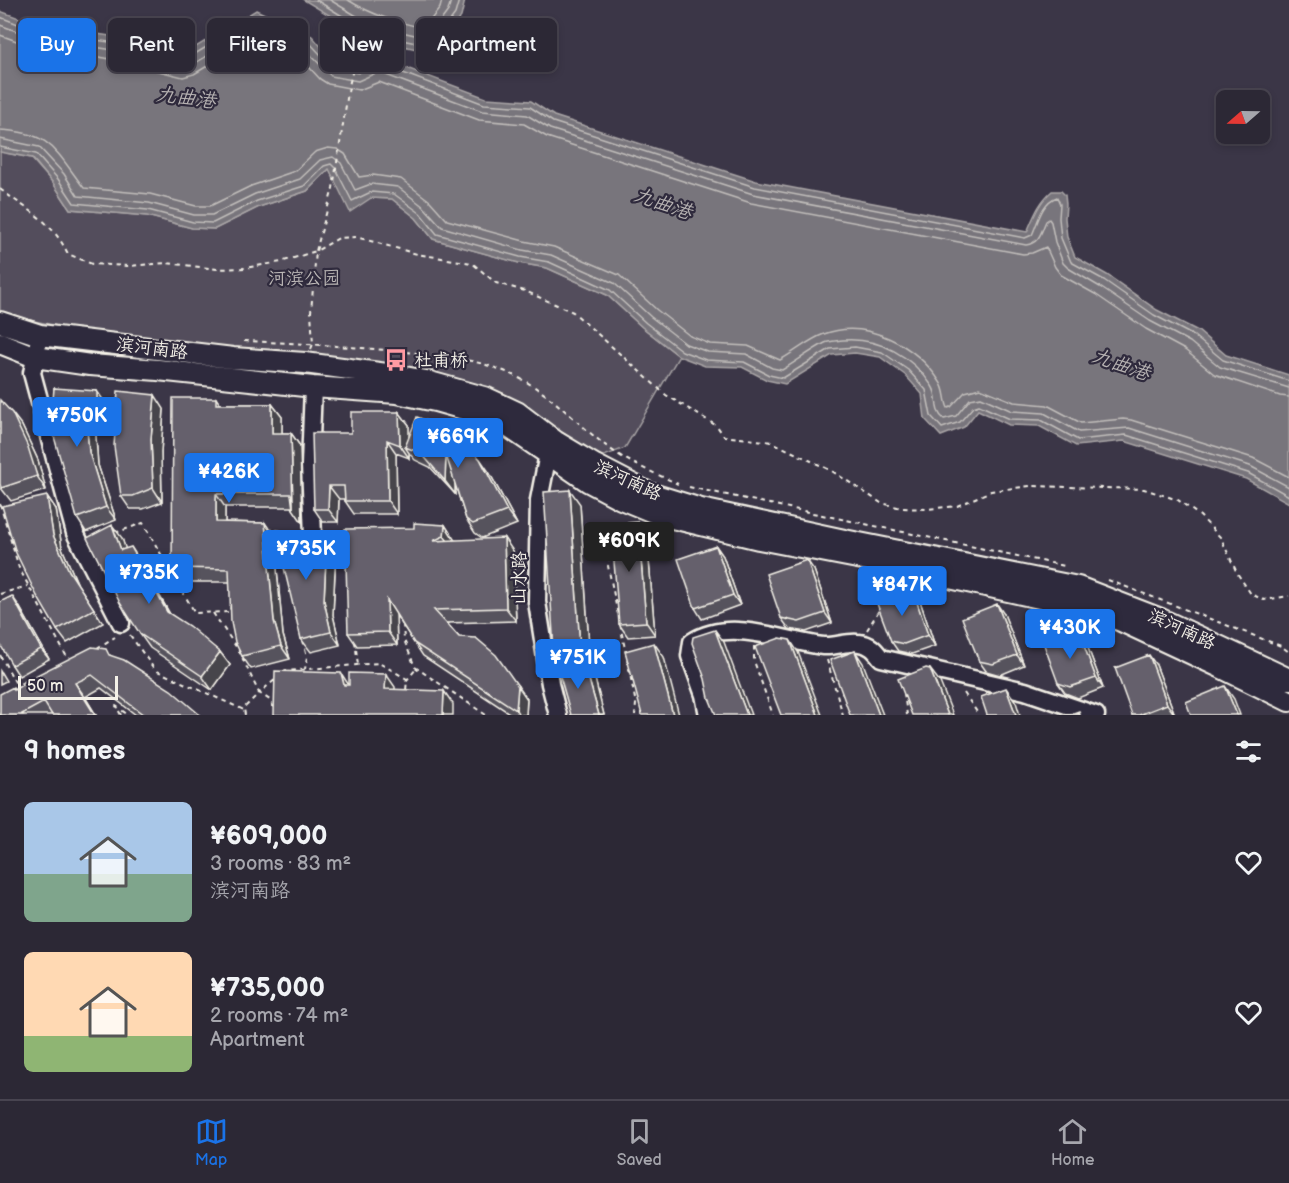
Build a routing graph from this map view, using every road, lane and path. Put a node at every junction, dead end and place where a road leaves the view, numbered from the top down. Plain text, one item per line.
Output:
1 (352, 72) edge
2 (0, 189) edge
3 (316, 251) junction
4 (0, 322) edge
5 (40, 335) junction
6 (235, 341) dead end
7 (0, 344) edge
8 (313, 344) junction
9 (35, 357) junction
10 (305, 363) junction
11 (313, 387) junction
12 (551, 447) junction
13 (0, 504) edge
14 (612, 524) edge
15 (266, 529) edge
16 (112, 534) edge
17 (348, 534) edge
18 (313, 536) junction
19 (1070, 567) dead end
20 (906, 568) junction
21 (1101, 577) dead end
22 (28, 586) junction
23 (0, 594) edge
24 (1289, 596) edge
25 (231, 601) edge
26 (213, 612) junction
27 (403, 618) edge
28 (123, 627) junction
29 (754, 634) junction
30 (302, 637) edge
31 (354, 637) edge
32 (859, 643) junction
33 (823, 646) junction
34 (1289, 652) edge
35 (89, 653) edge
36 (0, 655) edge
37 (71, 664) edge
38 (358, 665) junction
39 (416, 668) junction
40 (305, 669) junction
41 (951, 674) junction
42 (1289, 680) edge
43 (406, 681) junction
44 (903, 689) edge
45 (406, 692) edge
46 (259, 693) junction
47 (22, 694) edge
48 (1289, 701) edge
49 (477, 709) junction
50 (244, 710) junction
51 (121, 715) edge
52 (128, 715) edge
53 (245, 715) edge
54 (277, 715) edge
55 (476, 715) edge
56 (486, 715) edge
57 (558, 715) edge
58 (635, 715) edge
59 (708, 715) edge
60 (773, 715) edge
61 (843, 715) edge
62 (907, 715) edge
63 (979, 715) edge
64 (1096, 715) edge

1 - 3 path
2 - 3 path
3 - 8 path
3 - 24 path
4 - 5 street, 滨河南路
5 - 9 street
5 - 10 street, 滨河南路
6 - 8 path
7 - 9 street
8 - 10 path
8 - 19 path
9 - 11 street
9 - 28 street
10 - 12 street, 滨河南路
11 - 12 street
11 - 18 street
12 - 20 street
12 - 42 street, 滨河南路
12 - 57 street, 山水路
13 - 22 path
14 - 58 path
15 - 18 path
16 - 26 path
17 - 18 path
20 - 32 path
20 - 48 street
21 - 34 path
22 - 23 path
22 - 37 path
25 - 26 path
26 - 46 path
27 - 39 path
28 - 35 path
28 - 50 path
29 - 33 street
29 - 59 street
29 - 60 path
30 - 40 path
31 - 38 path
32 - 33 street
32 - 41 street
33 - 61 path
36 - 47 path
38 - 40 path
38 - 43 path
39 - 43 path
39 - 49 path
40 - 46 path
41 - 63 path
41 - 64 street
43 - 45 path
44 - 62 path
46 - 50 path
46 - 54 path
49 - 55 path
49 - 56 path
50 - 53 path
51 - 52 path

